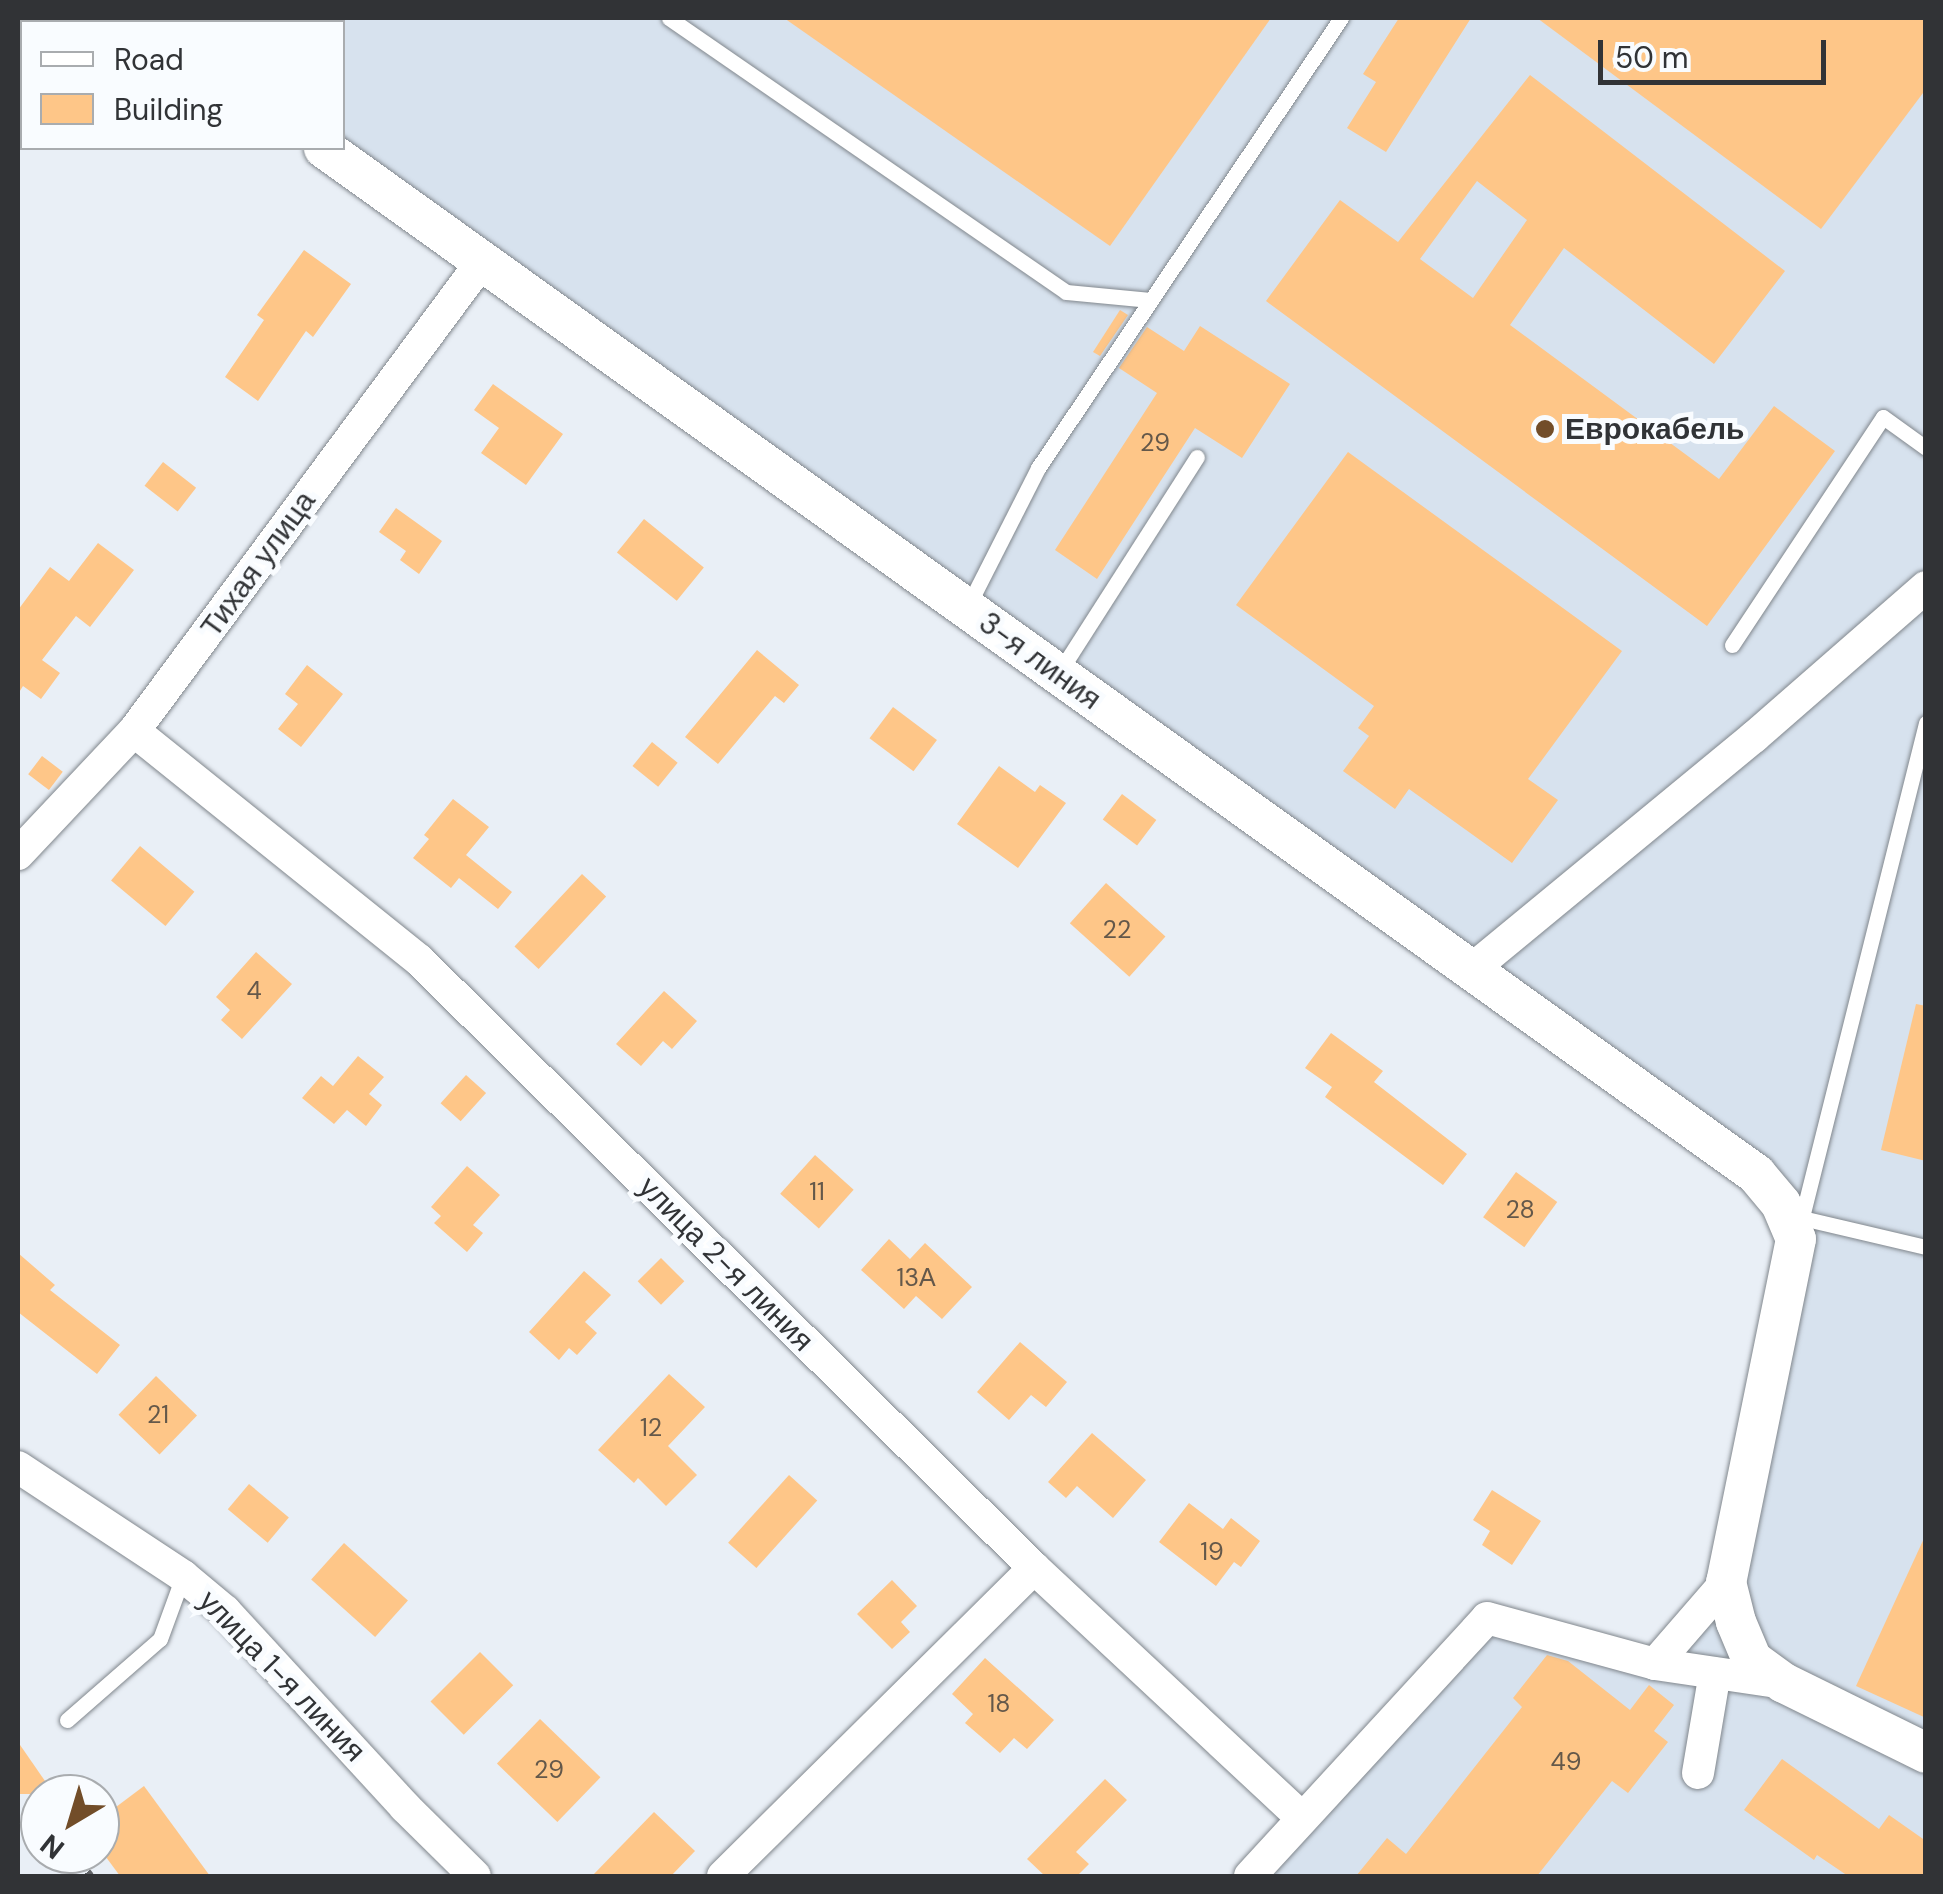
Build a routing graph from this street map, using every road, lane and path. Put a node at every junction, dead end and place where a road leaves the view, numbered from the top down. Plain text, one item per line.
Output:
1 (669, 18) edge
2 (1341, 18) edge
3 (327, 150) edge
4 (483, 260) junction
5 (1151, 300) junction
6 (1926, 448) edge
7 (1197, 457) dead end
8 (1926, 587) edge
9 (967, 608) junction
10 (1732, 646) dead end
11 (1058, 674) junction
12 (1926, 723) edge
13 (134, 732) junction
14 (18, 854) edge
15 (1470, 971) junction
16 (1799, 1228) junction
17 (1926, 1248) edge
18 (18, 1467) edge
19 (1034, 1568) junction
20 (184, 1576) junction
21 (1726, 1582) junction
22 (1654, 1664) junction
23 (1715, 1673) junction
24 (1784, 1683) junction
25 (68, 1720) dead end
26 (1926, 1753) edge
27 (1698, 1773) dead end
28 (1300, 1817) junction
29 (476, 1876) edge
30 (723, 1876) edge
31 (1250, 1876) edge

1 - 5 lane
2 - 5 lane
3 - 4 street, 3-я линия
4 - 9 street, 3-я линия
4 - 13 street, Тихая улица
5 - 9 lane
6 - 10 lane
7 - 11 lane
8 - 15 street
9 - 11 street, 3-я линия
11 - 15 street, 3-я линия
12 - 16 lane
13 - 14 street, Тихая улица
13 - 19 street, улица 2-я линия
15 - 16 street, 3-я линия
16 - 17 lane
16 - 21 street
18 - 20 street, улица 1-я линия
19 - 28 street, улица 2-я линия
19 - 30 street
20 - 25 lane
20 - 29 street, улица 1-я линия
21 - 22 street
21 - 24 street
22 - 23 street
22 - 28 street
23 - 24 street
23 - 27 street
24 - 26 street
28 - 31 street

